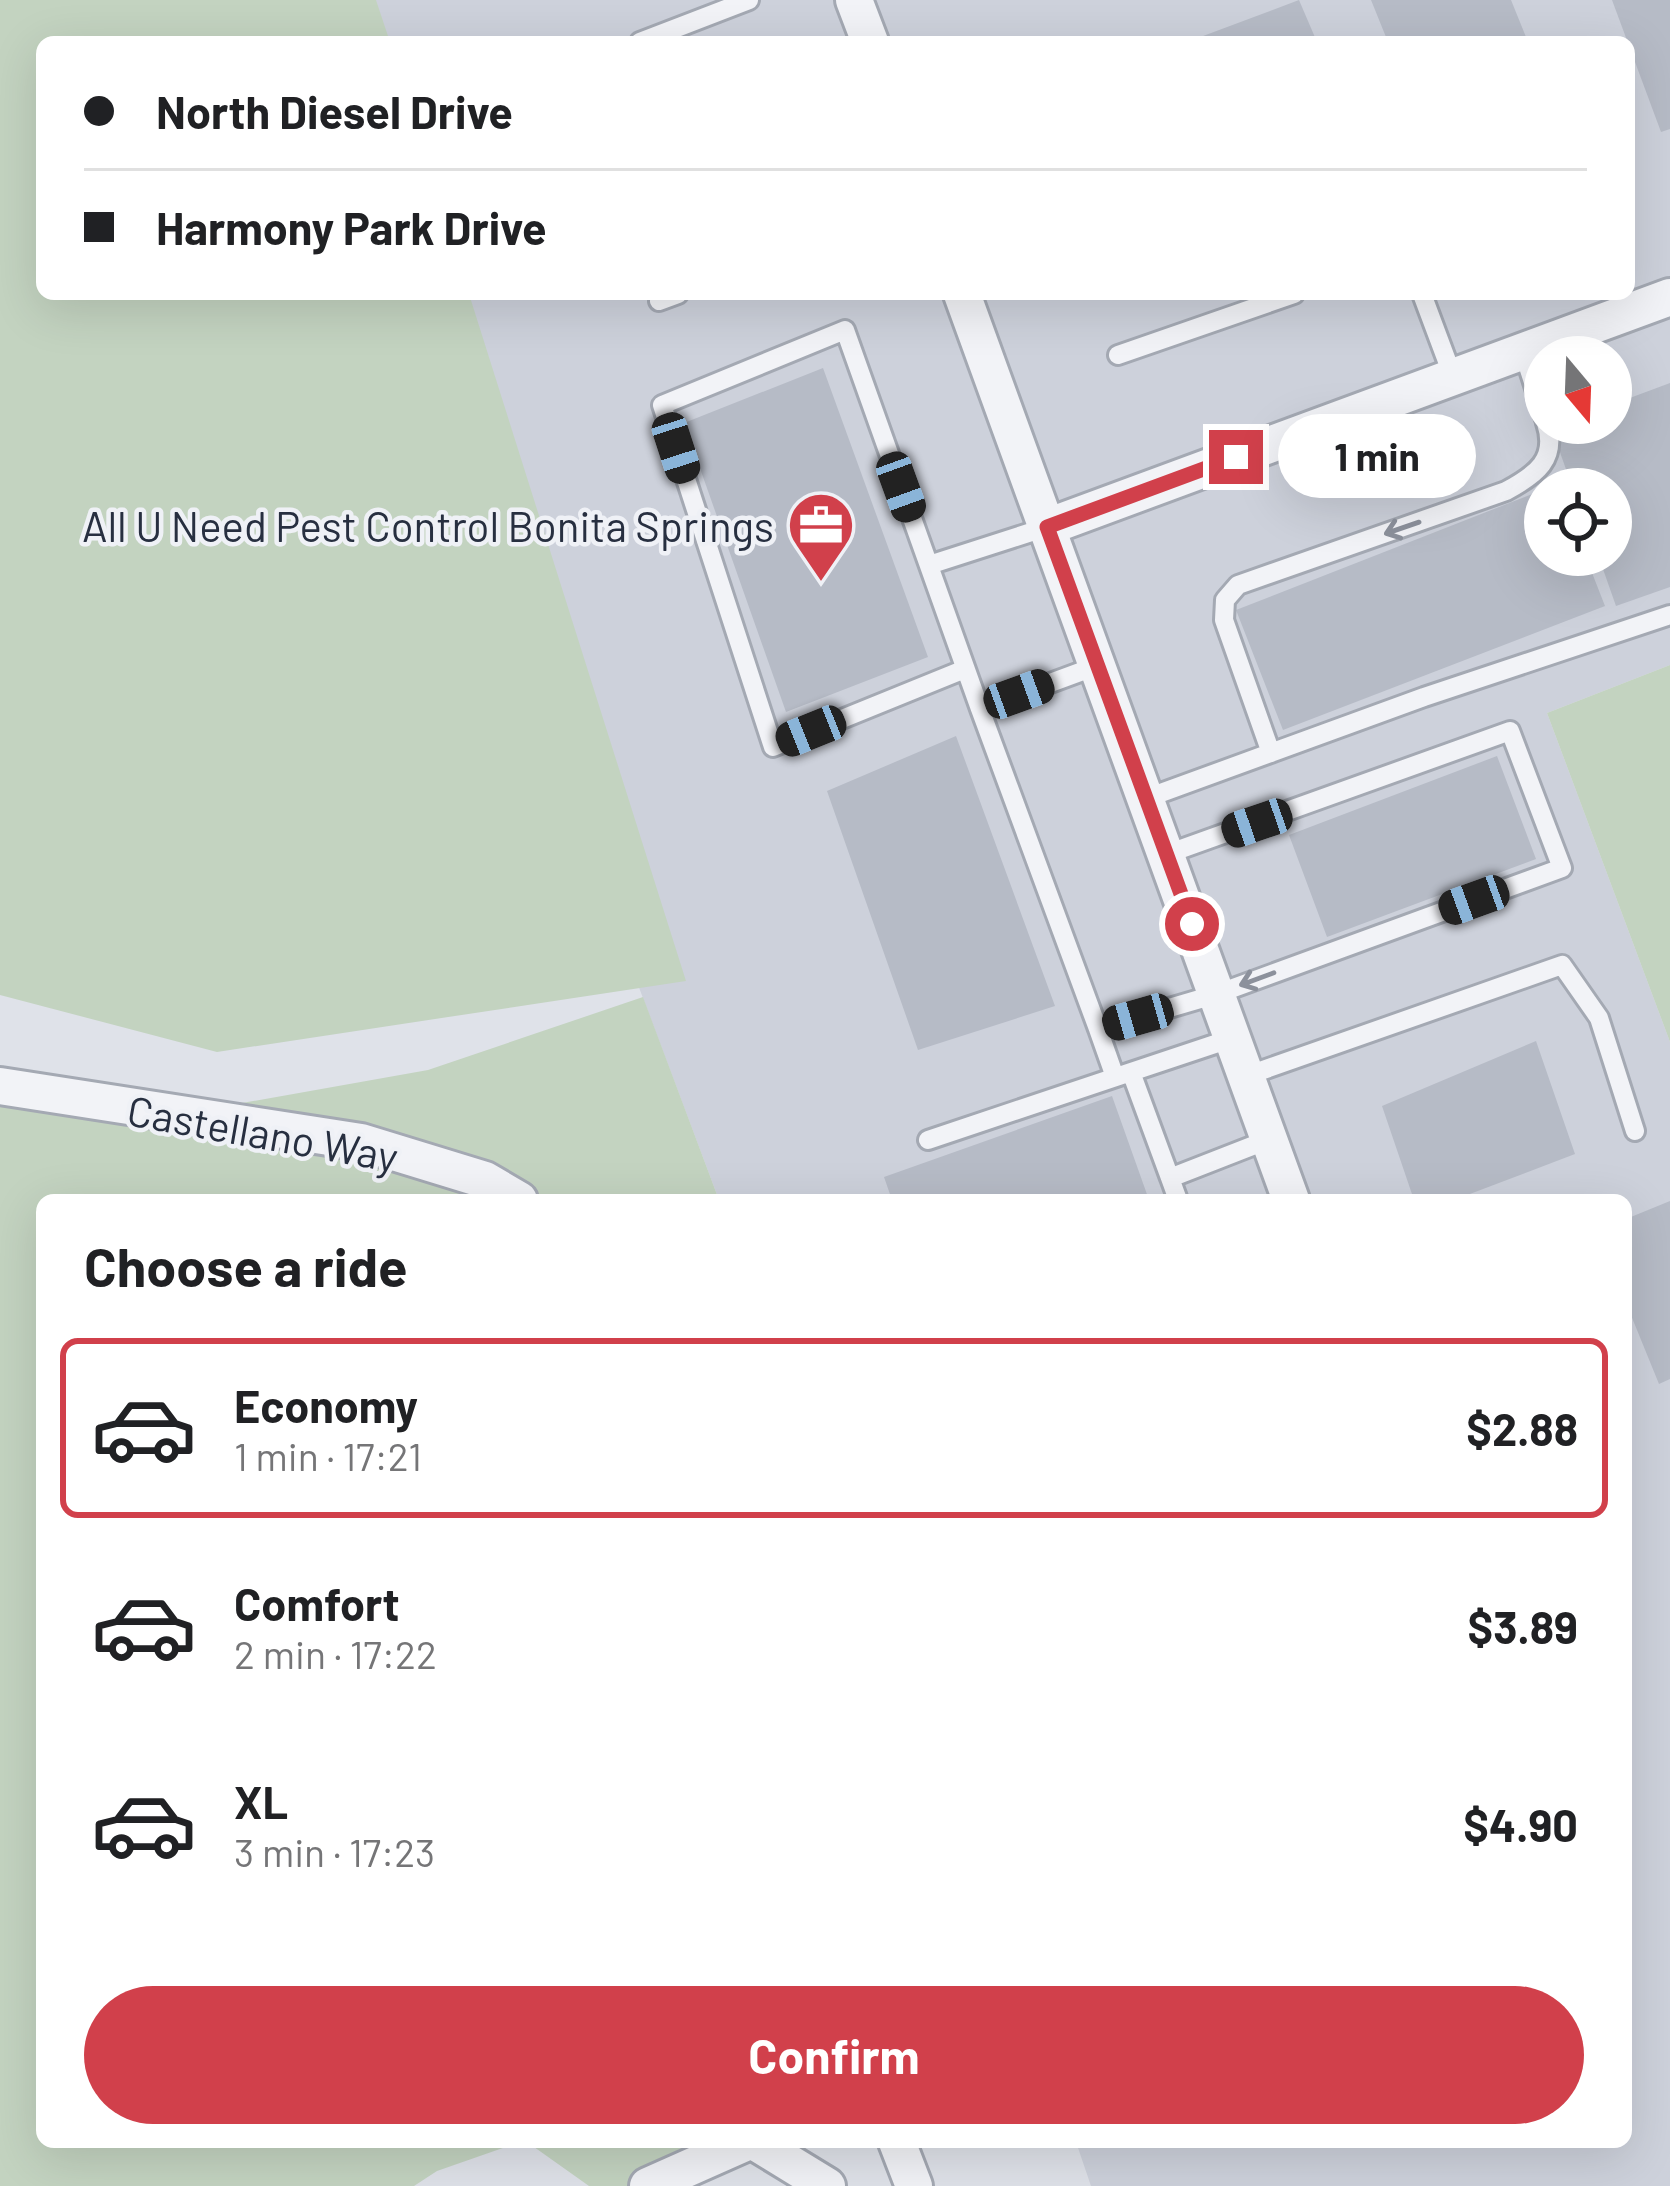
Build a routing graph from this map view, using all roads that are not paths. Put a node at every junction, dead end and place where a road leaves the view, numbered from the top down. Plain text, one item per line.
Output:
1 (749, 0) edge
2 (857, 1) edge
3 (656, 36) edge
4 (867, 36) edge
5 (1670, 297) edge
6 (964, 300) edge
7 (1277, 300) edge
8 (1424, 300) edge
9 (1522, 351) junction
10 (1118, 355) dead end
11 (1524, 357) edge
12 (1453, 377) junction
13 (1551, 444) edge
14 (1047, 527) junction
15 (929, 565) junction
16 (1670, 615) edge
17 (1099, 665) junction
18 (965, 669) junction
19 (980, 709) junction
20 (1271, 753) junction
21 (1147, 798) junction
22 (1167, 854) junction
23 (1217, 994) junction
24 (1098, 1029) junction
25 (1232, 1038) junction
26 (1123, 1074) junction
27 (1246, 1076) junction
28 (0, 1086) edge
29 (1635, 1131) dead end
30 (928, 1139) dead end
31 (1270, 1139) junction
32 (1170, 1178) junction
33 (509, 1194) edge
34 (1176, 1194) edge
35 (1290, 1194) edge
36 (737, 2148) edge
37 (761, 2148) edge
38 (899, 2148) edge
39 (649, 2186) edge
40 (827, 2186) edge
41 (914, 2186) edge

1 - 3 lane
2 - 4 street
5 - 9 street
6 - 14 street
7 - 10 lane
8 - 12 lane
9 - 11 lane
9 - 12 street
12 - 14 street
13 -> 20 lane
14 - 15 lane
14 - 17 street
15 - 18 lane
15 - 18 lane
16 - 20 lane
17 - 19 lane
17 - 21 street
18 - 19 lane
19 - 24 lane
20 - 21 lane
21 - 22 street
22 - 23 street
22 -> 23 lane
23 - 24 lane
23 - 25 street
24 - 26 lane
25 - 26 lane
25 - 27 street
26 - 30 lane
26 - 32 lane
27 - 29 lane
27 - 31 street
28 - 33 street, Castellano Way
31 - 32 lane
31 - 35 street
32 - 34 lane
36 - 39 street
37 - 40 street
38 - 41 street

